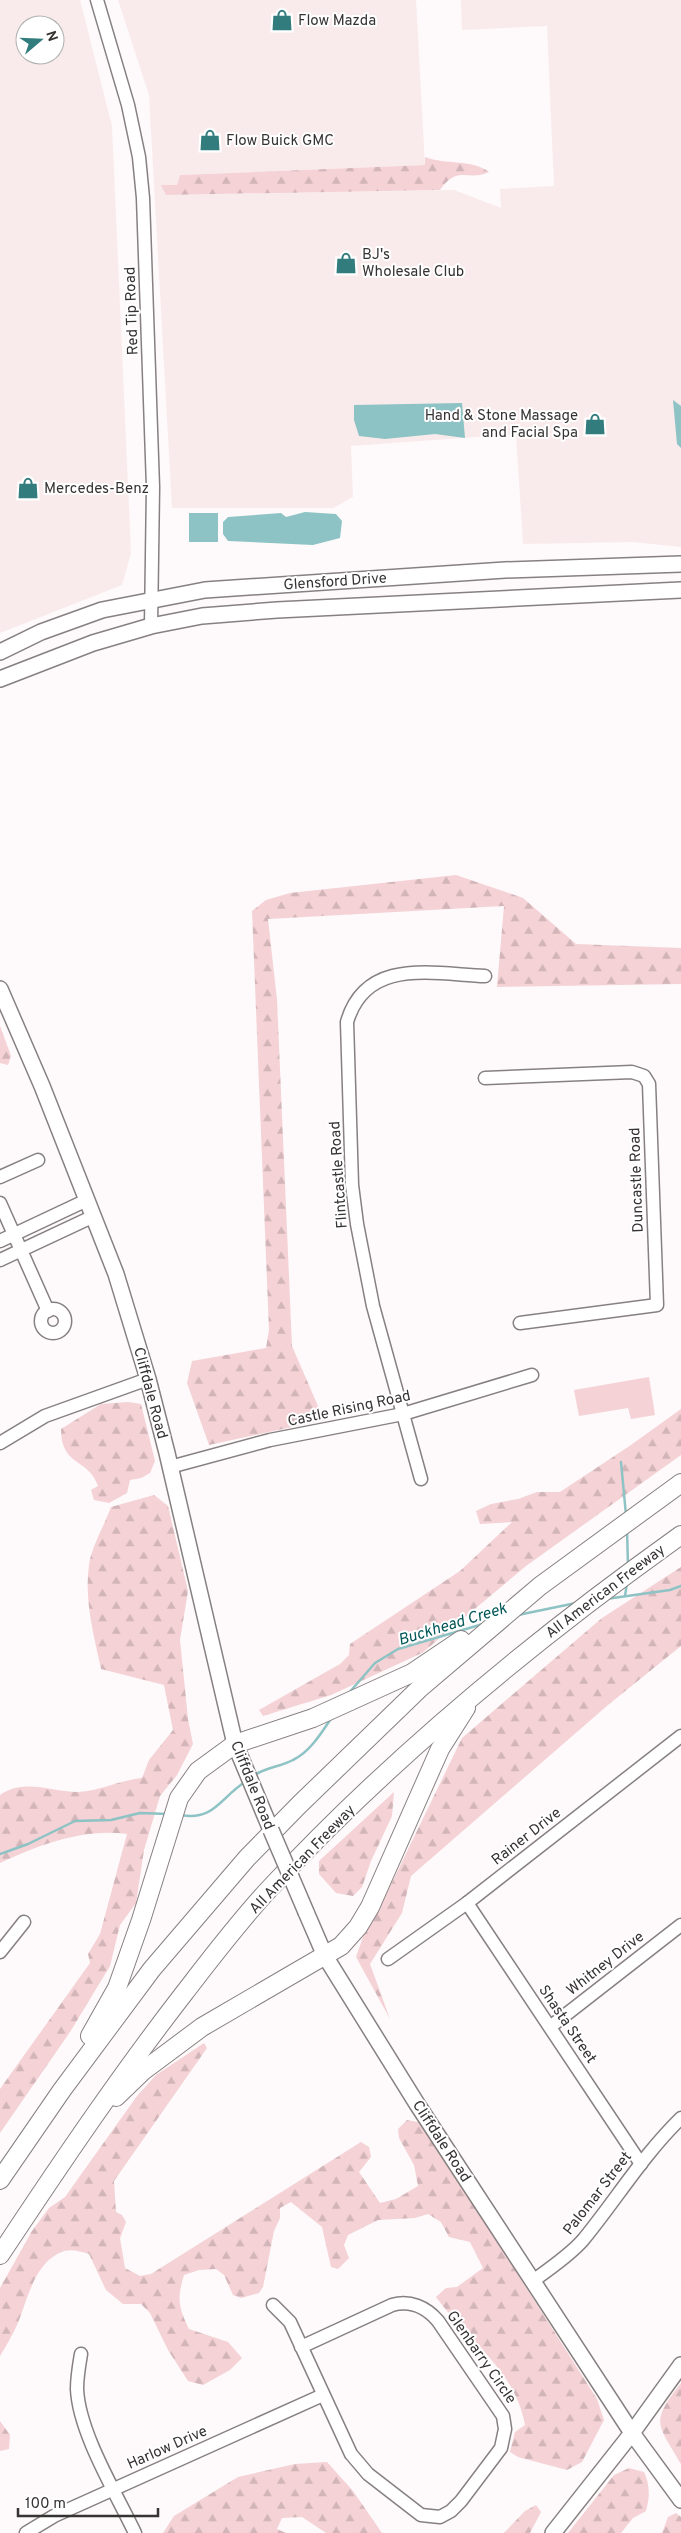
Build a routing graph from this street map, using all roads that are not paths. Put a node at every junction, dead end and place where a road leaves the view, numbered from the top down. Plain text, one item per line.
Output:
1 (97, 0) edge
2 (681, 564) edge
3 (681, 590) edge
4 (152, 600) junction
5 (151, 626) junction
6 (0, 652) edge
7 (0, 679) edge
8 (485, 976) dead end
9 (0, 989) edge
10 (485, 1078) dead end
11 (38, 1160) dead end
12 (0, 1177) edge
13 (88, 1200) junction
14 (0, 1203) edge
15 (94, 1216) junction
16 (14, 1234) junction
17 (0, 1241) edge
18 (21, 1250) junction
19 (0, 1260) edge
20 (48, 1311) dead end
21 (520, 1323) dead end
22 (532, 1375) dead end
23 (148, 1379) junction
24 (403, 1414) junction
25 (0, 1443) edge
26 (170, 1467) junction
27 (420, 1479) dead end
28 (681, 1483) edge
29 (681, 1535) edge
30 (540, 1586) junction
31 (478, 1689) junction
32 (681, 1736) edge
33 (235, 1744) junction
34 (467, 1903) junction
35 (24, 1922) dead end
36 (681, 1925) edge
37 (0, 1952) edge
38 (325, 1956) junction
39 (388, 1959) dead end
40 (550, 2027) junction
41 (62, 2090) junction
42 (93, 2116) junction
43 (681, 2118) edge
44 (641, 2164) junction
45 (0, 2180) edge
46 (0, 2255) edge
47 (533, 2282) junction
48 (272, 2305) dead end
49 (301, 2347) junction
50 (81, 2354) dead end
51 (681, 2365) edge
52 (323, 2395) junction
53 (632, 2433) junction
54 (114, 2489) junction
55 (681, 2500) edge
56 (26, 2533) edge
57 (135, 2533) edge
58 (553, 2533) edge

1 - 4 street, Red Tip Road
2 - 4 main road, Glensford Drive
3 - 5 main road, Glensford Drive
4 - 5 street, Red Tip Road
4 - 6 main road, Glensford Drive
5 - 7 main road, Glensford Drive
8 - 24 street, Flintcastle Road
9 - 13 main road, Cliffdale Road
10 - 21 street, Duncastle Road
11 - 12 street
13 - 15 main road, Cliffdale Road
13 - 16 street
14 - 16 street
15 - 18 street
15 - 23 main road, Cliffdale Road
16 - 17 street
16 - 18 street
18 - 19 street
18 - 20 street
22 - 24 street, Castle Rising Road
23 - 25 street
23 - 26 main road, Cliffdale Road
24 - 26 street, Castle Rising Road
24 - 27 street, Flintcastle Road
26 - 33 main road, Cliffdale Road
28 - 30 highway
29 - 31 highway, All American Freeway
30 - 33 highway
30 - 41 highway
31 - 38 highway
31 - 42 highway, All American Freeway
32 - 34 street, Rainer Drive
33 - 38 main road, Cliffdale Road, bridge
33 - 41 highway
34 - 39 street, Rainer Drive
34 - 40 street, Shasta Street
35 - 37 street
36 - 40 street, Whitney Drive
38 - 42 highway
38 - 47 main road, Cliffdale Road
40 - 44 street, Shasta Street
41 - 45 highway
42 - 46 highway, All American Freeway
43 - 44 street, Palomar Street
44 - 47 street, Palomar Street
47 - 53 main road, Cliffdale Road
48 - 49 street
49 - 52 street, Glenbarry Circle
49 - 52 street, Glenbarry Circle
50 - 54 street
51 - 53 main road
52 - 54 street, Harlow Drive
53 - 55 main road, Cliffdale Road
53 - 58 main road
54 - 56 street, Harlow Drive
54 - 57 street

